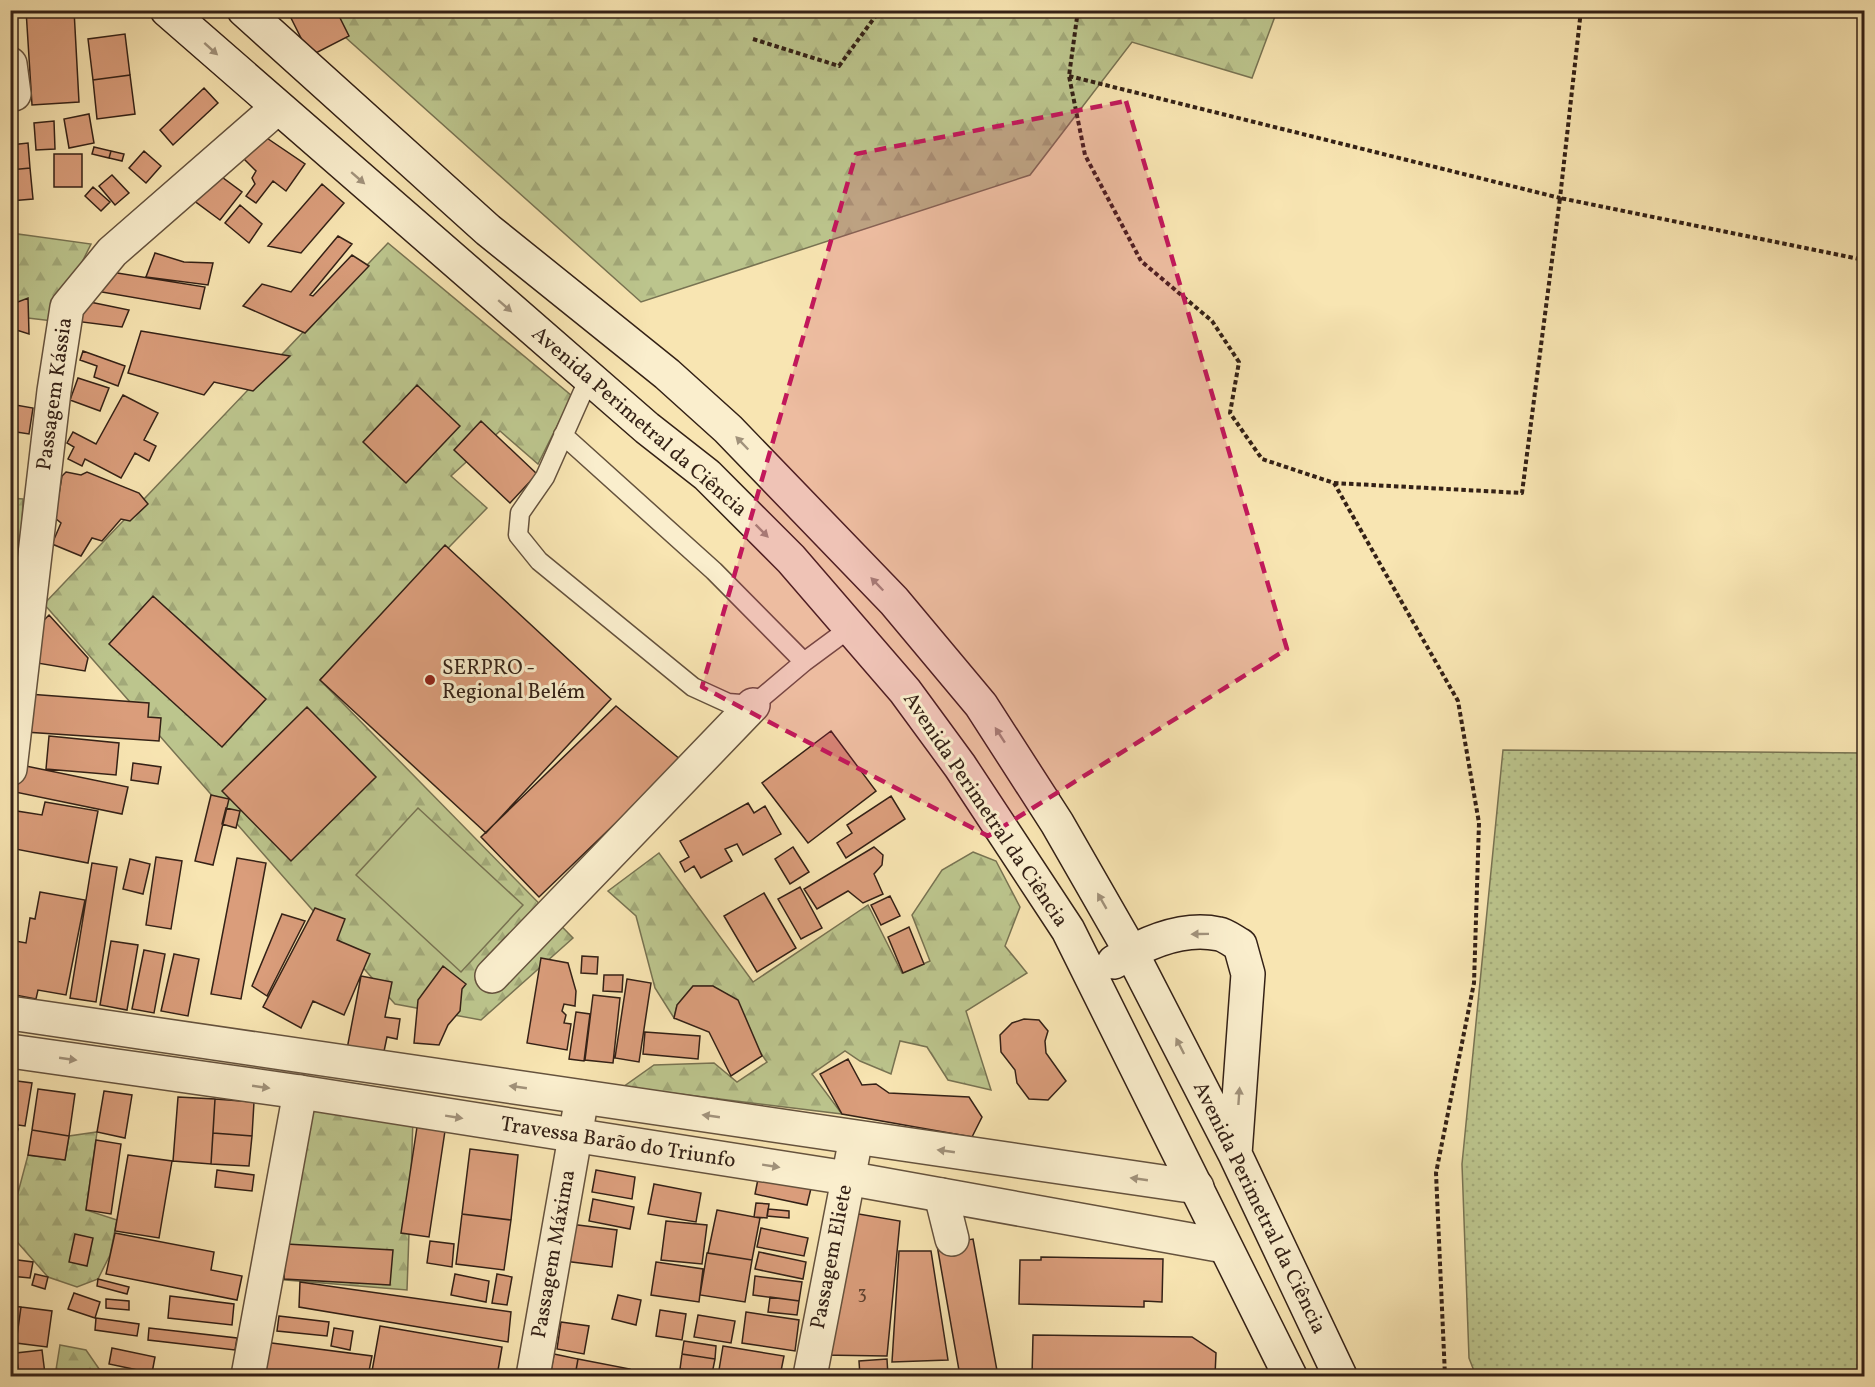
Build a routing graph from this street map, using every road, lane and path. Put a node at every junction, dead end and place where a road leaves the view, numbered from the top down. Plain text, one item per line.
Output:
1 (168, 10) edge
2 (244, 10) edge
3 (880, 10) edge
4 (1078, 10) edge
5 (1581, 10) edge
6 (753, 39) dead end
7 (1069, 76) junction
8 (277, 108) junction
9 (1560, 198) junction
10 (1864, 260) edge
11 (589, 378) junction
12 (563, 435) junction
13 (1334, 483) junction
14 (850, 628) junction
15 (804, 662) junction
16 (753, 705) junction
17 (10, 769) edge
18 (1131, 952) junction
19 (492, 976) dead end
20 (1091, 976) junction
21 (10, 1013) edge
22 (10, 1051) edge
23 (300, 1092) junction
24 (582, 1097) junction
25 (574, 1136) junction
26 (856, 1138) junction
27 (1235, 1154) junction
28 (847, 1178) junction
29 (1197, 1187) junction
30 (941, 1195) junction
31 (951, 1239) dead end
32 (1224, 1245) junction
33 (248, 1377) edge
34 (533, 1377) edge
35 (810, 1377) edge
36 (1290, 1377) edge
37 (1340, 1377) edge
38 (1445, 1377) edge

1 -> 8 street, Avenida Perimetral da Ciência
18 -> 2 street, Avenida Perimetral da Ciência
3 - 6 path
4 - 7 path
5 - 9 path
7 - 9 path
7 - 13 path
8 -> 11 street, Avenida Perimetral da Ciência
8 - 17 street, Passagem Kássia
9 - 10 path
9 - 13 path
11 - 12 lane
11 -> 14 street, Avenida Perimetral da Ciência
12 - 15 lane
12 - 16 lane
13 - 38 path
14 - 15 lane
14 - 20 street, Avenida Perimetral da Ciência
15 - 16 lane
16 - 19 street
18 - 20 street
27 -> 18 street, Avenida Perimetral da Ciência
27 -> 18 street
20 - 29 street, Avenida Perimetral da Ciência
24 -> 21 street, Travessa Barão do Triunfo
22 -> 23 street, Travessa Barão do Triunfo
23 -> 25 street, Travessa Barão do Triunfo
23 - 33 street
24 - 25 street, Passagem Máxima
26 -> 24 street, Travessa Barão do Triunfo
25 -> 28 street, Travessa Barão do Triunfo
25 - 34 street, Passagem Máxima
26 - 28 street, Passagem Eliete
29 -> 26 street, Travessa Barão do Triunfo
27 - 37 street, Avenida Perimetral da Ciência
28 - 30 street, Travessa Barão do Triunfo
28 - 35 street, Passagem Eliete
29 - 32 street, Avenida Perimetral da Ciência
30 - 31 street
30 - 32 street, Travessa Barão do Triunfo
32 - 36 street, Avenida Perimetral da Ciência

